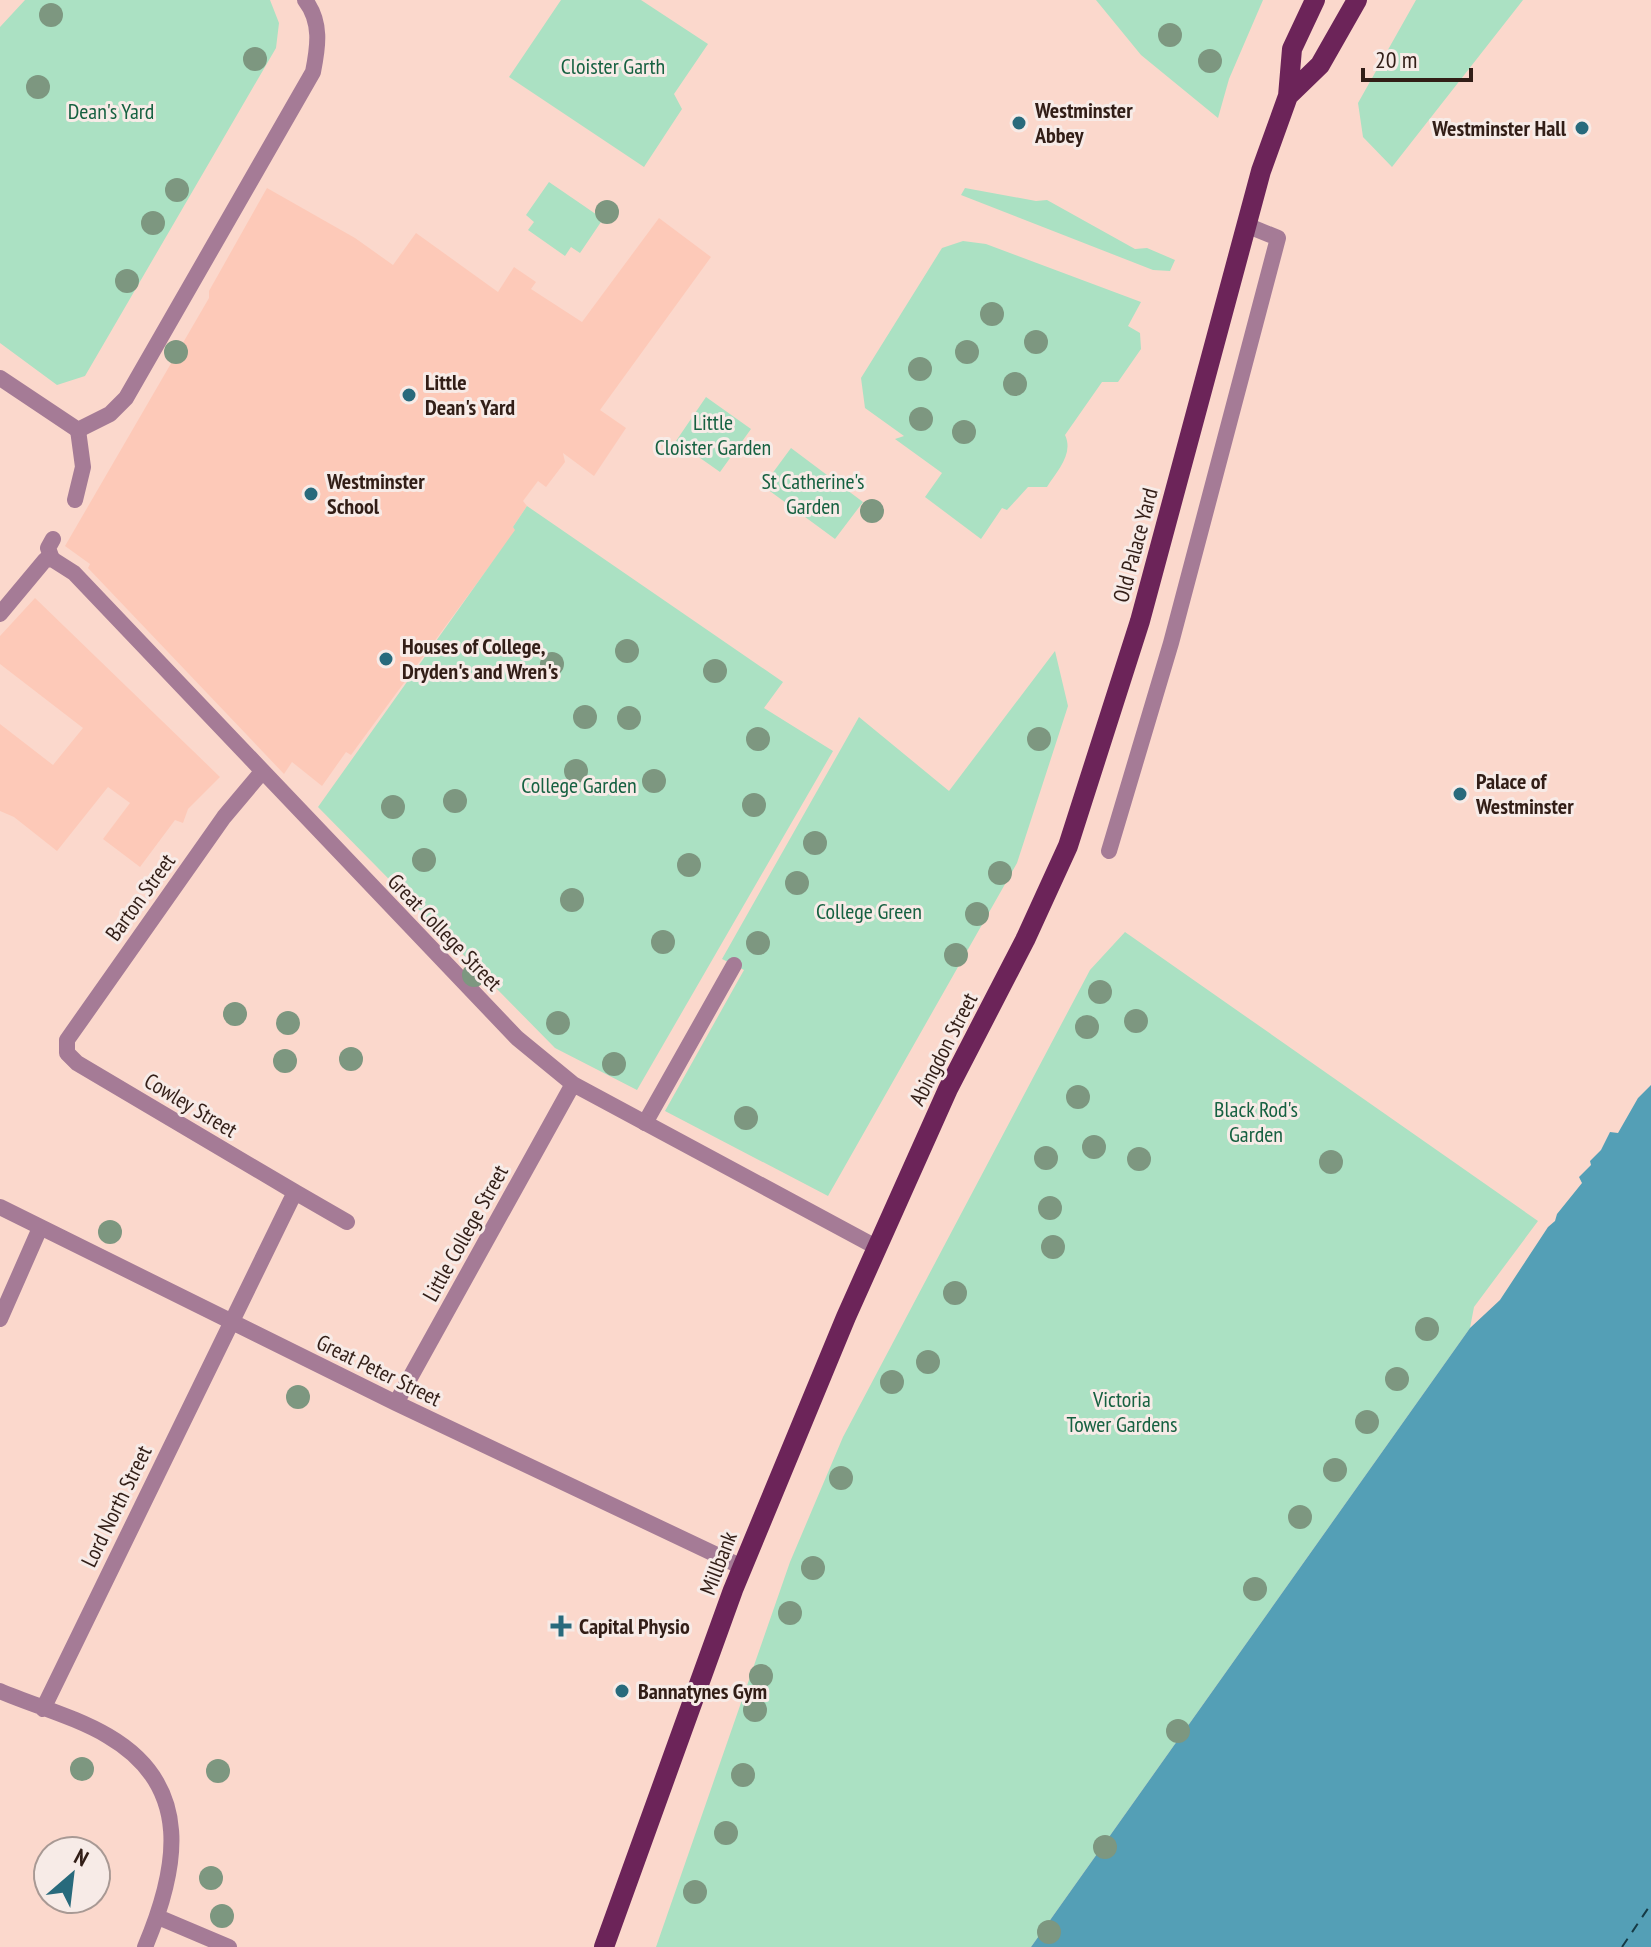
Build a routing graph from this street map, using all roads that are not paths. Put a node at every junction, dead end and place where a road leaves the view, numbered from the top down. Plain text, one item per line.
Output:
1 (305, 0) edge
2 (1315, 0) edge
3 (1357, 0) edge
4 (1288, 96) junction
5 (1246, 225) junction
6 (0, 378) edge
7 (78, 430) junction
8 (75, 500) dead end
9 (53, 539) dead end
10 (52, 559) junction
11 (0, 614) edge
12 (261, 773) junction
13 (1109, 851) dead end
14 (1057, 873) joint
15 (734, 965) dead end
16 (67, 1053) joint
17 (573, 1084) junction
18 (645, 1123) junction
19 (295, 1192) junction
20 (0, 1207) edge
21 (347, 1222) dead end
22 (40, 1228) junction
23 (876, 1247) junction
24 (0, 1319) edge
25 (229, 1322) junction
26 (396, 1403) junction
27 (742, 1567) junction
28 (0, 1691) edge
29 (43, 1709) junction
30 (158, 1917) junction
31 (145, 1947) edge
32 (229, 1947) edge
33 (604, 1947) edge

1 - 7 street
2 - 4 main road
3 - 4 main road
4 - 5 main road, Old Palace Yard
5 - 13 street
5 - 14 main road, Old Palace Yard
6 - 7 street
7 - 8 street
9 - 10 street
10 - 11 street
10 - 12 street, Great College Street
12 - 16 street, Barton Street
12 - 17 street, Great College Street
14 - 23 main road, Abingdon Street
15 - 18 street
16 - 19 street, Cowley Street
17 - 18 street, Great College Street
17 - 26 street, Little College Street
18 - 23 street, Great College Street
19 - 21 street, Cowley Street
19 - 25 street
20 - 22 street, Great Peter Street
22 - 24 street
22 - 25 street, Great Peter Street
23 - 27 main road, Millbank
25 - 26 street, Great Peter Street
25 - 29 street, Lord North Street
26 - 27 street, Great Peter Street
27 - 33 main road, Millbank
28 - 29 street
29 - 30 street
30 - 31 street
30 - 32 street

